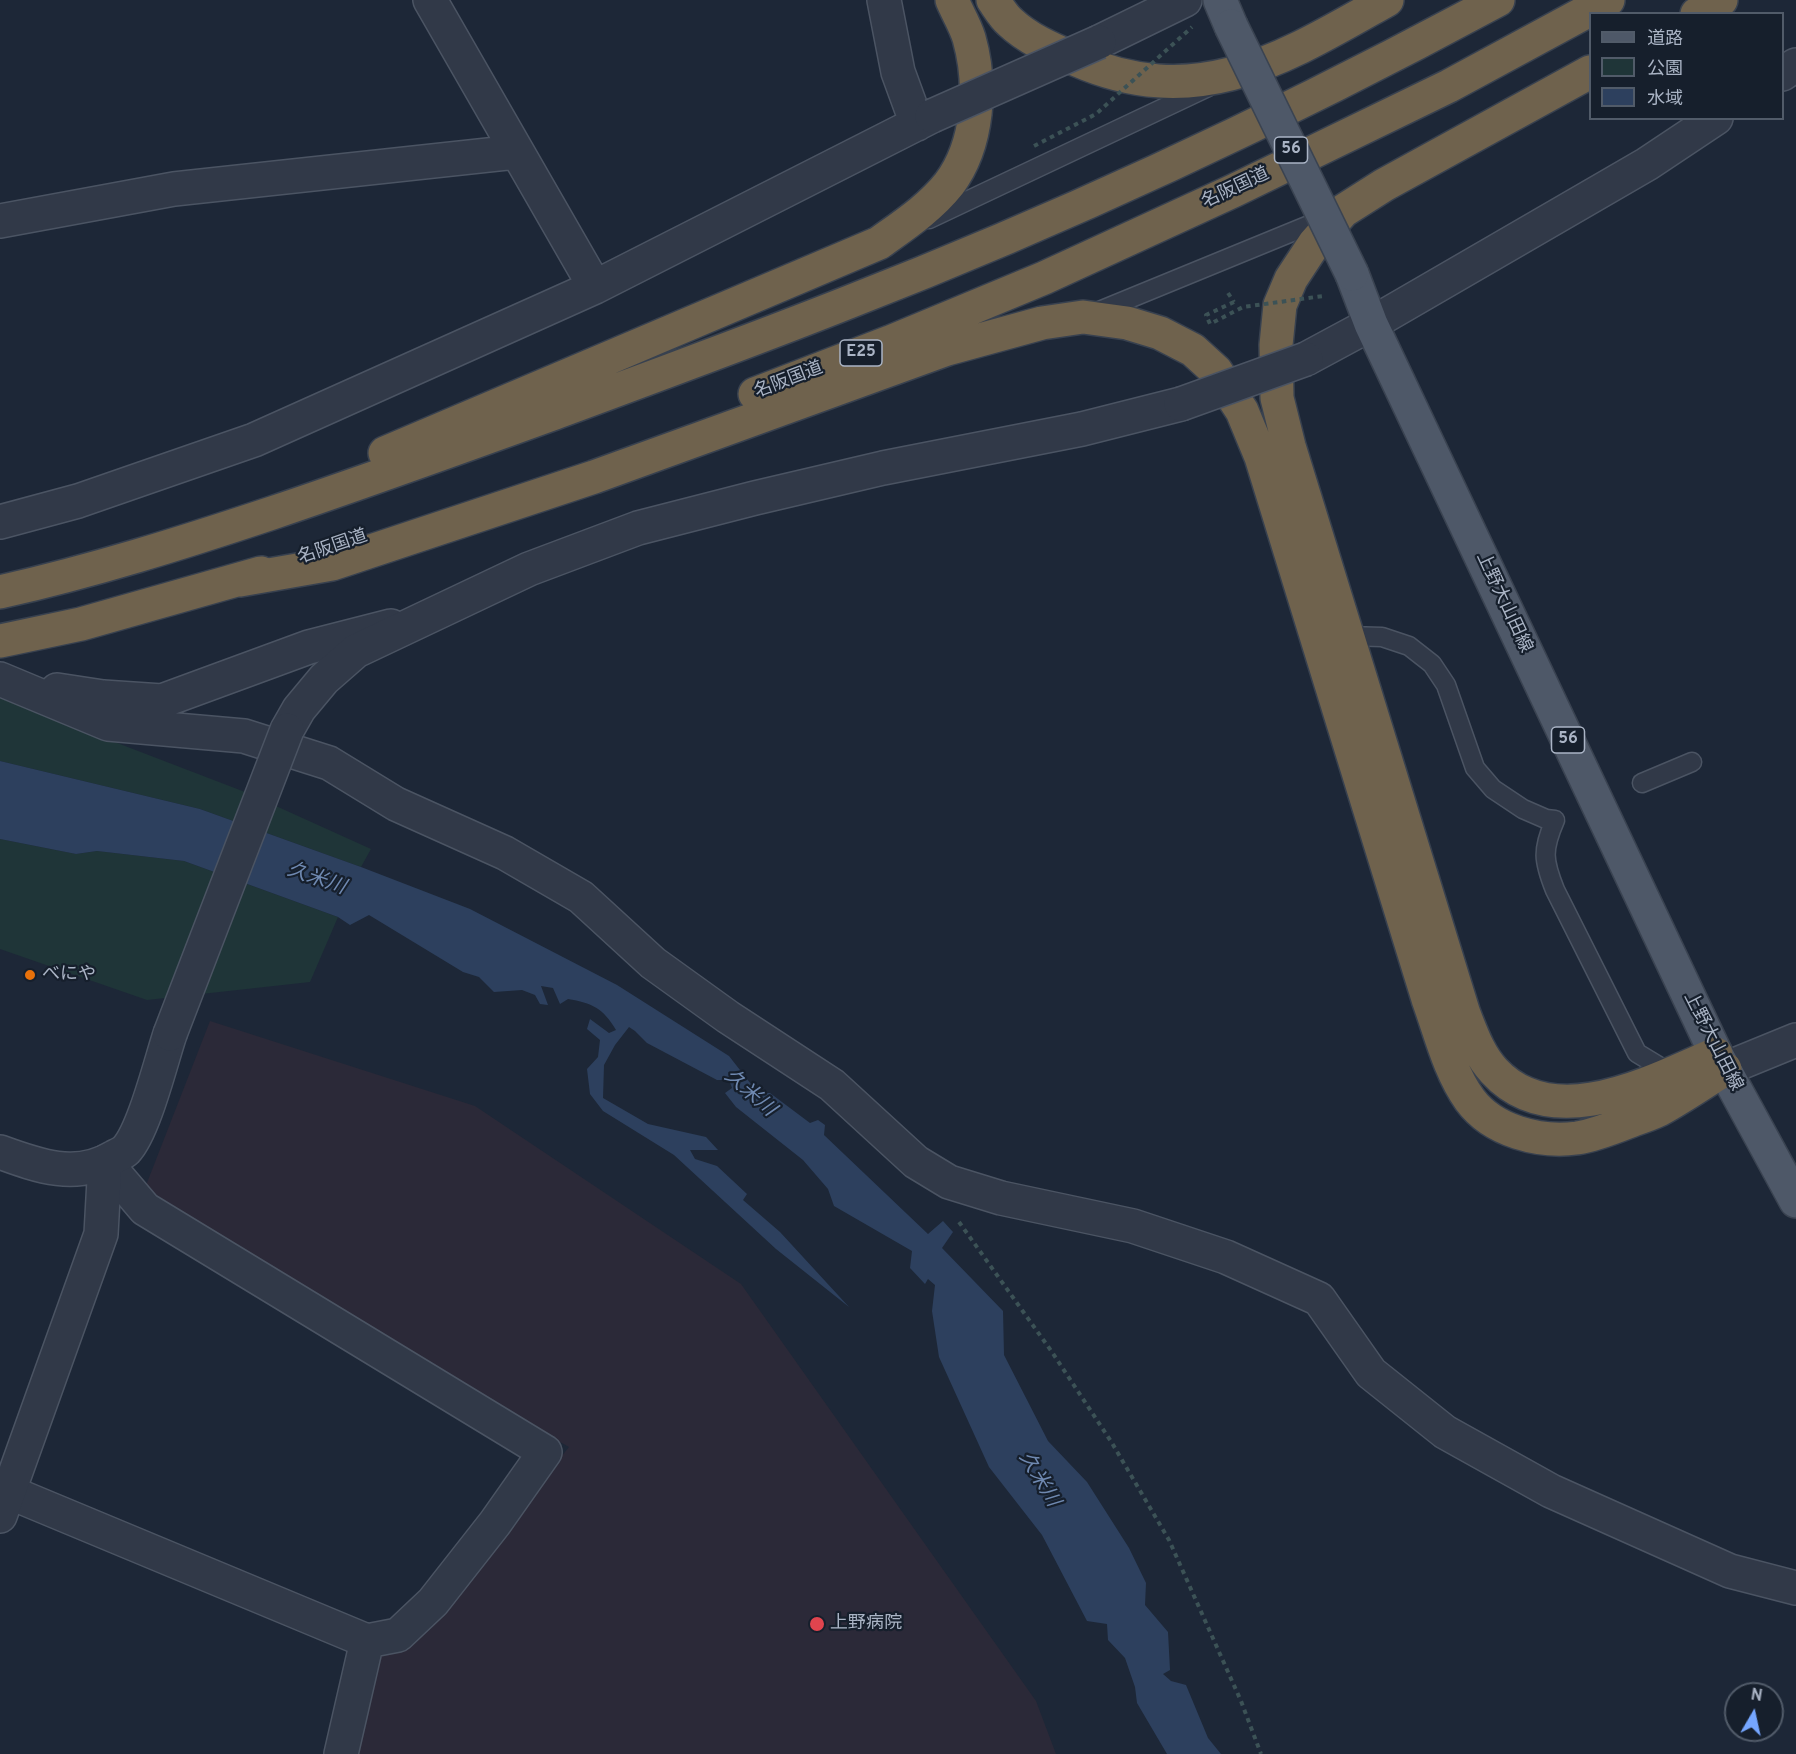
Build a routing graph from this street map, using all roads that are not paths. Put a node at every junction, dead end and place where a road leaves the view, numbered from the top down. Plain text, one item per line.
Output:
1 (430, 0) edge
2 (884, 0) edge
3 (952, 0) edge
4 (993, 0) edge
5 (1387, 0) edge
6 (1498, 0) edge
7 (1608, 0) edge
8 (1721, 0) edge
9 (1700, 12) edge
10 (1226, 13) edge
11 (1188, 14) edge
12 (1589, 73) edge
13 (1237, 74) junction
14 (924, 120) junction
15 (1713, 120) edge
16 (516, 152) junction
17 (1343, 211) junction
18 (0, 221) edge
19 (879, 243) junction
20 (595, 287) junction
21 (1083, 317) junction
22 (1371, 324) junction
23 (0, 522) edge
24 (178, 544) junction
25 (240, 580) junction
26 (0, 592) edge
27 (423, 618) junction
28 (1348, 636) junction
29 (0, 641) edge
30 (4, 680) edge
31 (1692, 762) dead end
32 (1642, 783) dead end
33 (1796, 1040) edge
34 (1720, 1062) junction
35 (1671, 1073) junction
36 (0, 1152) edge
37 (105, 1162) junction
38 (1796, 1201) edge
39 (4, 1504) edge
40 (1796, 1588) edge
41 (367, 1641) junction
42 (341, 1754) edge

1 - 16 street
2 - 14 street
3 - 19 highway
4 - 13 highway
5 - 13 highway
6 - 24 highway
7 - 25 highway, 名阪国道 / E25
8 - 9 highway
10 - 22 main road, 上野大山田線 / 56, bridge
11 - 14 street, bridge
12 - 17 highway
13 - 19 lane
14 - 20 street
15 - 22 street
16 - 18 street
16 - 20 street
17 - 21 lane
17 - 28 highway
19 - 24 highway
20 - 23 street
21 - 25 highway
21 - 34 highway
22 - 27 street, bridge
22 - 34 main road, 上野大山田線 / 56
24 - 26 highway
25 - 29 highway, 名阪国道 / E25
27 - 30 street
27 - 37 street, bridge
28 - 35 lane
28 - 35 highway
30 - 40 street
31 - 32 lane
33 - 34 street
34 - 35 highway
34 - 38 main road, 上野大山田線 / 56
36 - 37 street
37 - 39 street
37 - 41 street
39 - 41 street
41 - 42 street

